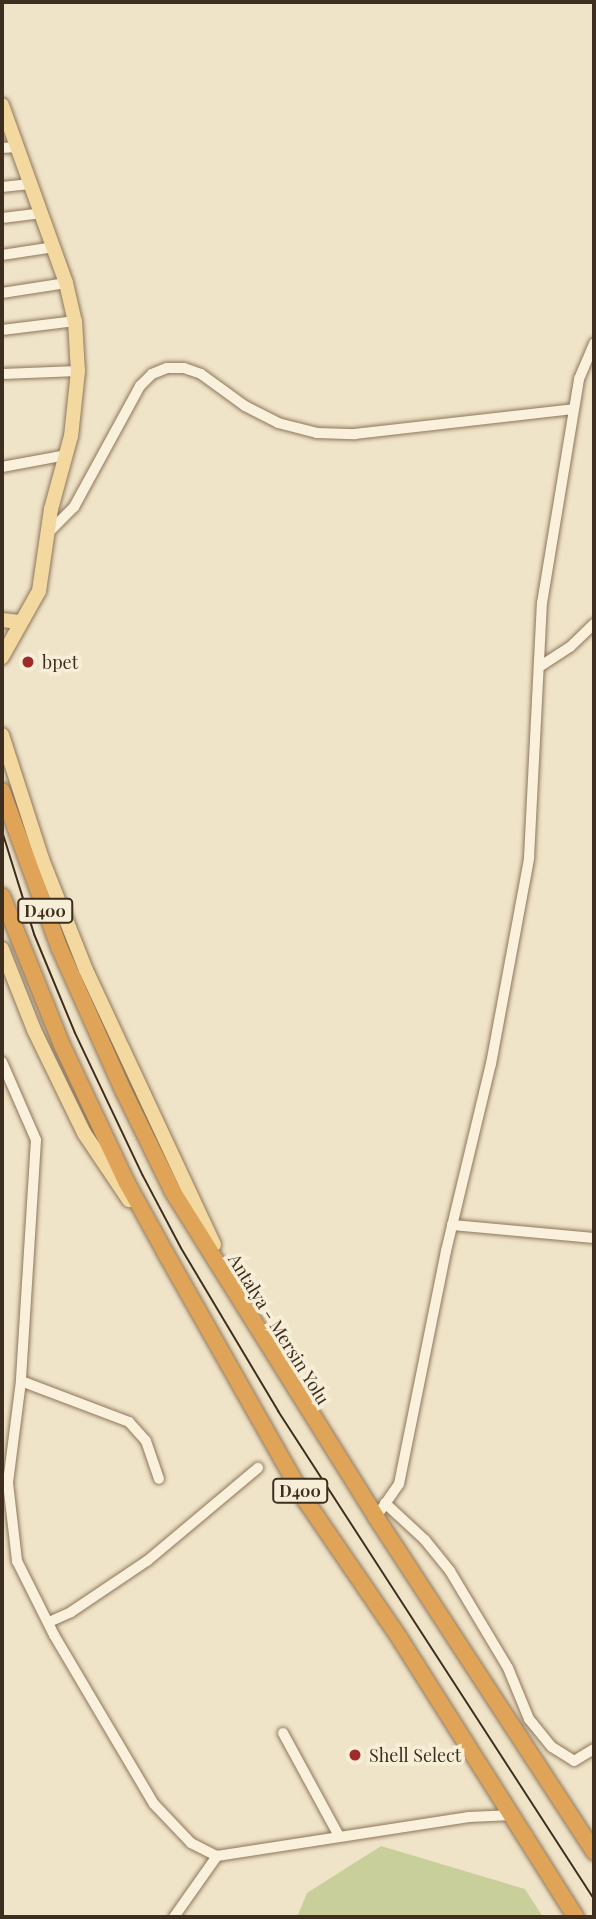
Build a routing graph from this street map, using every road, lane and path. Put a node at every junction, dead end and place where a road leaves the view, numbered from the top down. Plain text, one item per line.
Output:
1 (3, 111) edge
2 (9, 148) edge
3 (30, 184) junction
4 (2, 187) edge
5 (40, 213) junction
6 (2, 218) edge
7 (54, 247) junction
8 (2, 255) edge
9 (66, 284) junction
10 (2, 293) edge
11 (75, 320) junction
12 (2, 330) edge
13 (594, 343) edge
14 (78, 370) junction
15 (2, 374) edge
16 (573, 409) junction
17 (66, 455) junction
18 (2, 467) edge
19 (48, 533) junction
20 (2, 620) edge
21 (19, 622) junction
22 (594, 624) edge
23 (2, 657) edge
24 (539, 667) junction
25 (2, 735) edge
26 (2, 791) edge
27 (2, 896) edge
28 (2, 949) edge
29 (2, 1062) edge
30 (452, 1225) junction
31 (594, 1238) edge
32 (166, 1254) junction
33 (268, 1348) junction
34 (21, 1381) junction
35 (258, 1468) dead end
36 (159, 1479) dead end
37 (385, 1503) junction
38 (376, 1517) junction
39 (49, 1622) junction
40 (283, 1733) dead end
41 (594, 1749) edge
42 (513, 1815) junction
43 (339, 1836) junction
44 (594, 1852) edge
45 (217, 1856) junction
46 (174, 1917) edge
47 (576, 1917) edge

1 - 2 main road
2 - 3 main road
3 - 4 street
3 - 5 main road
5 - 6 street
5 - 7 main road
7 - 8 street
7 - 9 main road
9 - 10 street
9 - 11 main road
11 - 12 street
11 - 14 main road
13 - 16 street
14 - 15 street
14 - 17 main road
16 - 19 street
16 - 24 street
17 - 18 street
17 - 19 main road
19 - 21 main road
20 - 21 main road
21 - 23 main road
22 - 24 street
24 - 30 street
25 - 33 main road
26 - 33 highway, Antalya - Mersin Yolu / D400
27 - 32 highway, D400
28 - 32 main road
29 - 34 street
30 - 31 street
30 - 37 street
32 - 42 highway, D400
33 - 38 highway, Antalya - Mersin Yolu / D400
34 - 36 street
34 - 39 street
35 - 39 street
37 - 38 street
37 - 41 street
38 - 44 highway, Antalya - Mersin Yolu / D400
39 - 45 street
40 - 43 street
42 - 43 street
42 - 47 highway, D400
43 - 45 street
45 - 46 street

